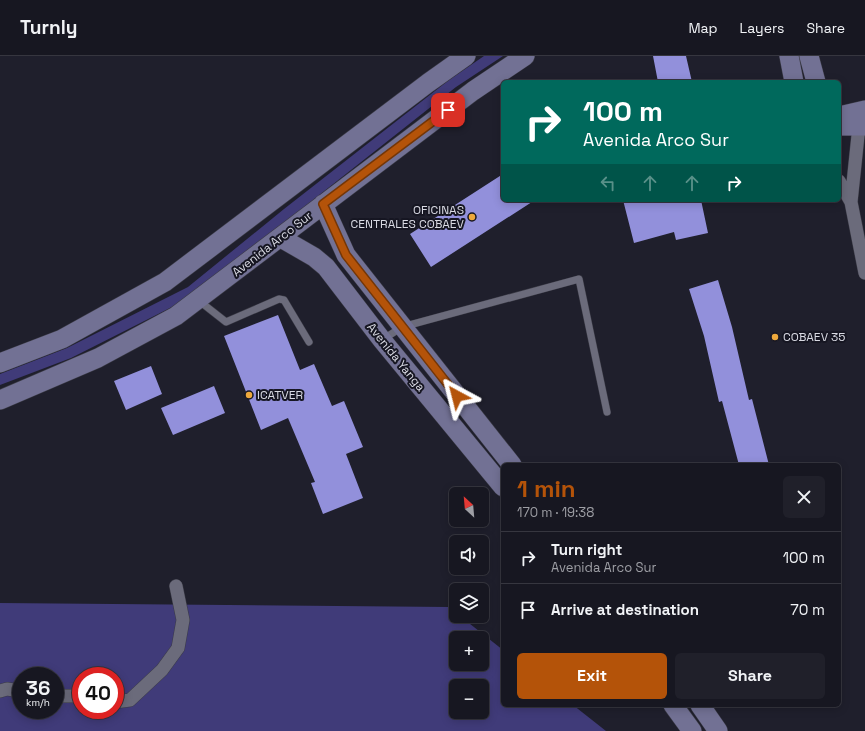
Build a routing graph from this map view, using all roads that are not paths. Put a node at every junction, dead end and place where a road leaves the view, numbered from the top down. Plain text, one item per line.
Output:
1 (466, 56) edge
2 (526, 56) edge
3 (789, 56) edge
4 (809, 56) edge
5 (794, 80) edge
6 (815, 80) edge
7 (841, 116) edge
8 (863, 121) edge
9 (841, 126) edge
10 (841, 184) edge
11 (851, 202) junction
12 (323, 204) junction
13 (280, 238) junction
14 (346, 255) junction
15 (326, 267) junction
16 (865, 273) edge
17 (198, 300) junction
18 (402, 327) junction
19 (382, 340) junction
20 (309, 342) dead end
21 (0, 363) edge
22 (0, 400) edge
23 (607, 412) dead end
24 (510, 463) edge
25 (501, 485) edge
26 (176, 586) dead end
27 (12, 690) edge
28 (0, 691) edge
29 (124, 701) edge
30 (675, 707) edge
31 (701, 707) edge
32 (692, 731) edge
33 (718, 731) edge

1 - 21 main road
2 - 12 main road, Avenida Arco Sur
3 - 5 main road
4 - 6 main road
7 - 8 main road
8 - 9 main road
8 - 11 street
10 - 11 street
11 - 16 street
12 - 13 main road, Avenida Arco Sur
12 - 14 main road, Avenida Yanga
13 - 15 main road, Avenida Yanga
13 - 17 main road, Avenida Arco Sur
14 - 15 main road
14 - 18 main road, Avenida Yanga
15 - 19 main road, Avenida Yanga
17 - 20 lane
17 - 22 main road, Avenida Arco Sur
18 - 19 lane
18 - 23 lane
18 - 24 main road, Avenida Yanga
19 - 25 main road, Avenida Yanga
26 - 29 street
27 - 28 street
30 - 32 main road
31 - 33 main road

